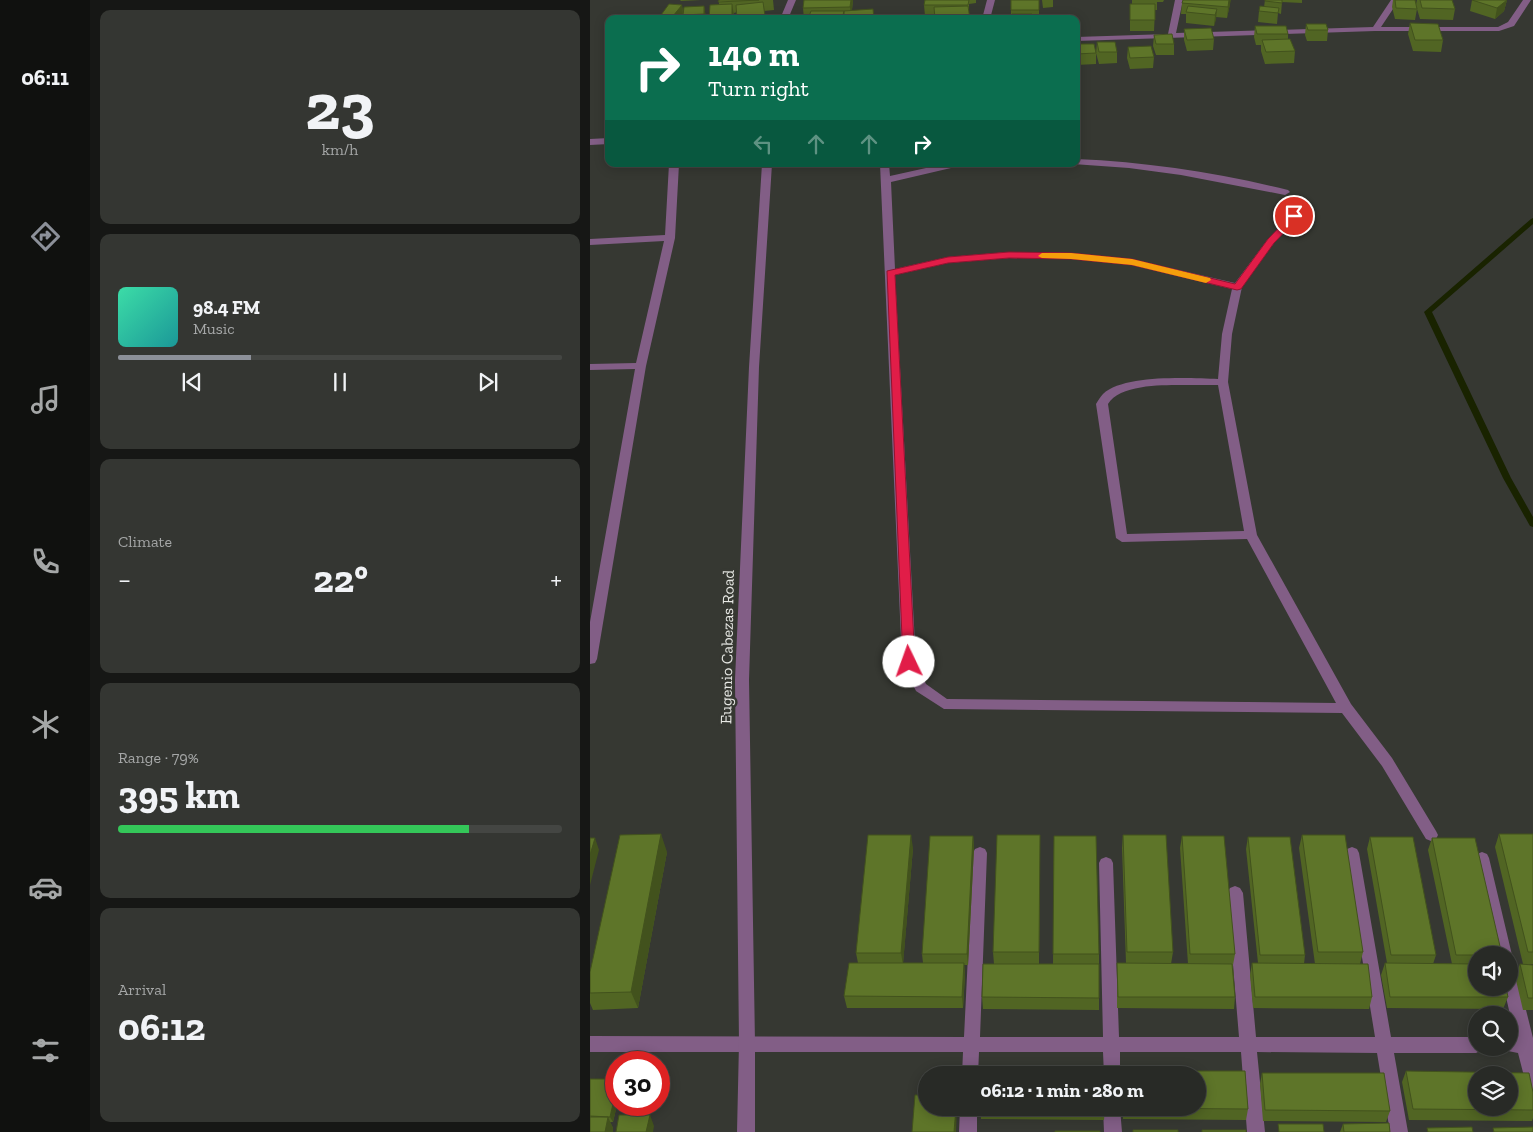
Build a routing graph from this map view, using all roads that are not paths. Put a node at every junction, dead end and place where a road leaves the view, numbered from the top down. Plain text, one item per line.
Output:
1 (792, 0) edge
2 (991, 0) edge
3 (1179, 0) edge
4 (1395, 0) edge
5 (1527, 0) edge
6 (786, 15) edge
7 (987, 15) edge
8 (1375, 29) junction
9 (1171, 36) junction
10 (1080, 39) edge
11 (605, 141) edge
12 (590, 142) edge
13 (1080, 162) edge
14 (674, 167) edge
15 (767, 167) edge
16 (885, 167) edge
17 (942, 167) edge
18 (886, 180) junction
19 (1286, 192) dead end
20 (1294, 216) dead end
21 (670, 238) junction
22 (590, 242) edge
23 (890, 273) junction
24 (1237, 287) junction
25 (641, 366) junction
26 (590, 367) edge
27 (1223, 382) junction
28 (1251, 535) junction
29 (590, 659) edge
30 (1346, 708) junction
31 (1432, 835) dead end
32 (980, 852) dead end
33 (1352, 852) dead end
34 (1482, 858) edge
35 (1106, 863) dead end
36 (1234, 893) dead end
37 (1502, 946) edge
38 (1513, 996) edge
39 (590, 1044) edge
40 (747, 1044) junction
41 (972, 1044) junction
42 (1111, 1045) junction
43 (1248, 1045) junction
44 (1384, 1045) junction
45 (1468, 1045) edge
46 (1522, 1045) edge
47 (971, 1066) edge
48 (1112, 1066) edge
49 (1533, 1082) edge
50 (969, 1116) edge
51 (1112, 1116) edge
52 (746, 1132) edge
53 (968, 1132) edge
54 (1113, 1132) edge
55 (1256, 1132) edge
56 (1399, 1132) edge

1 - 6 street
2 - 7 street
3 - 9 street
4 - 8 street
5 - 8 street
8 - 9 street
9 - 10 street
11 - 12 street
13 - 19 street
14 - 21 street
15 - 40 street, Eugenio Cabezas Road
16 - 18 street
17 - 18 street
18 - 23 street
20 - 24 street
21 - 22 street
21 - 25 street
23 - 24 street
23 - 30 street
24 - 27 street
25 - 26 street
25 - 29 street
27 - 28 street
27 - 28 street
28 - 30 street
30 - 31 street
32 - 41 street
33 - 44 street
34 - 37 street
35 - 42 street
36 - 43 street
38 - 46 street
39 - 40 street
40 - 41 street
40 - 52 street, Eugenio Cabezas Road
41 - 42 street
41 - 47 street
42 - 43 street
42 - 48 street
43 - 44 street
43 - 55 street
44 - 45 street
44 - 56 street
46 - 49 street
50 - 53 street
51 - 54 street

